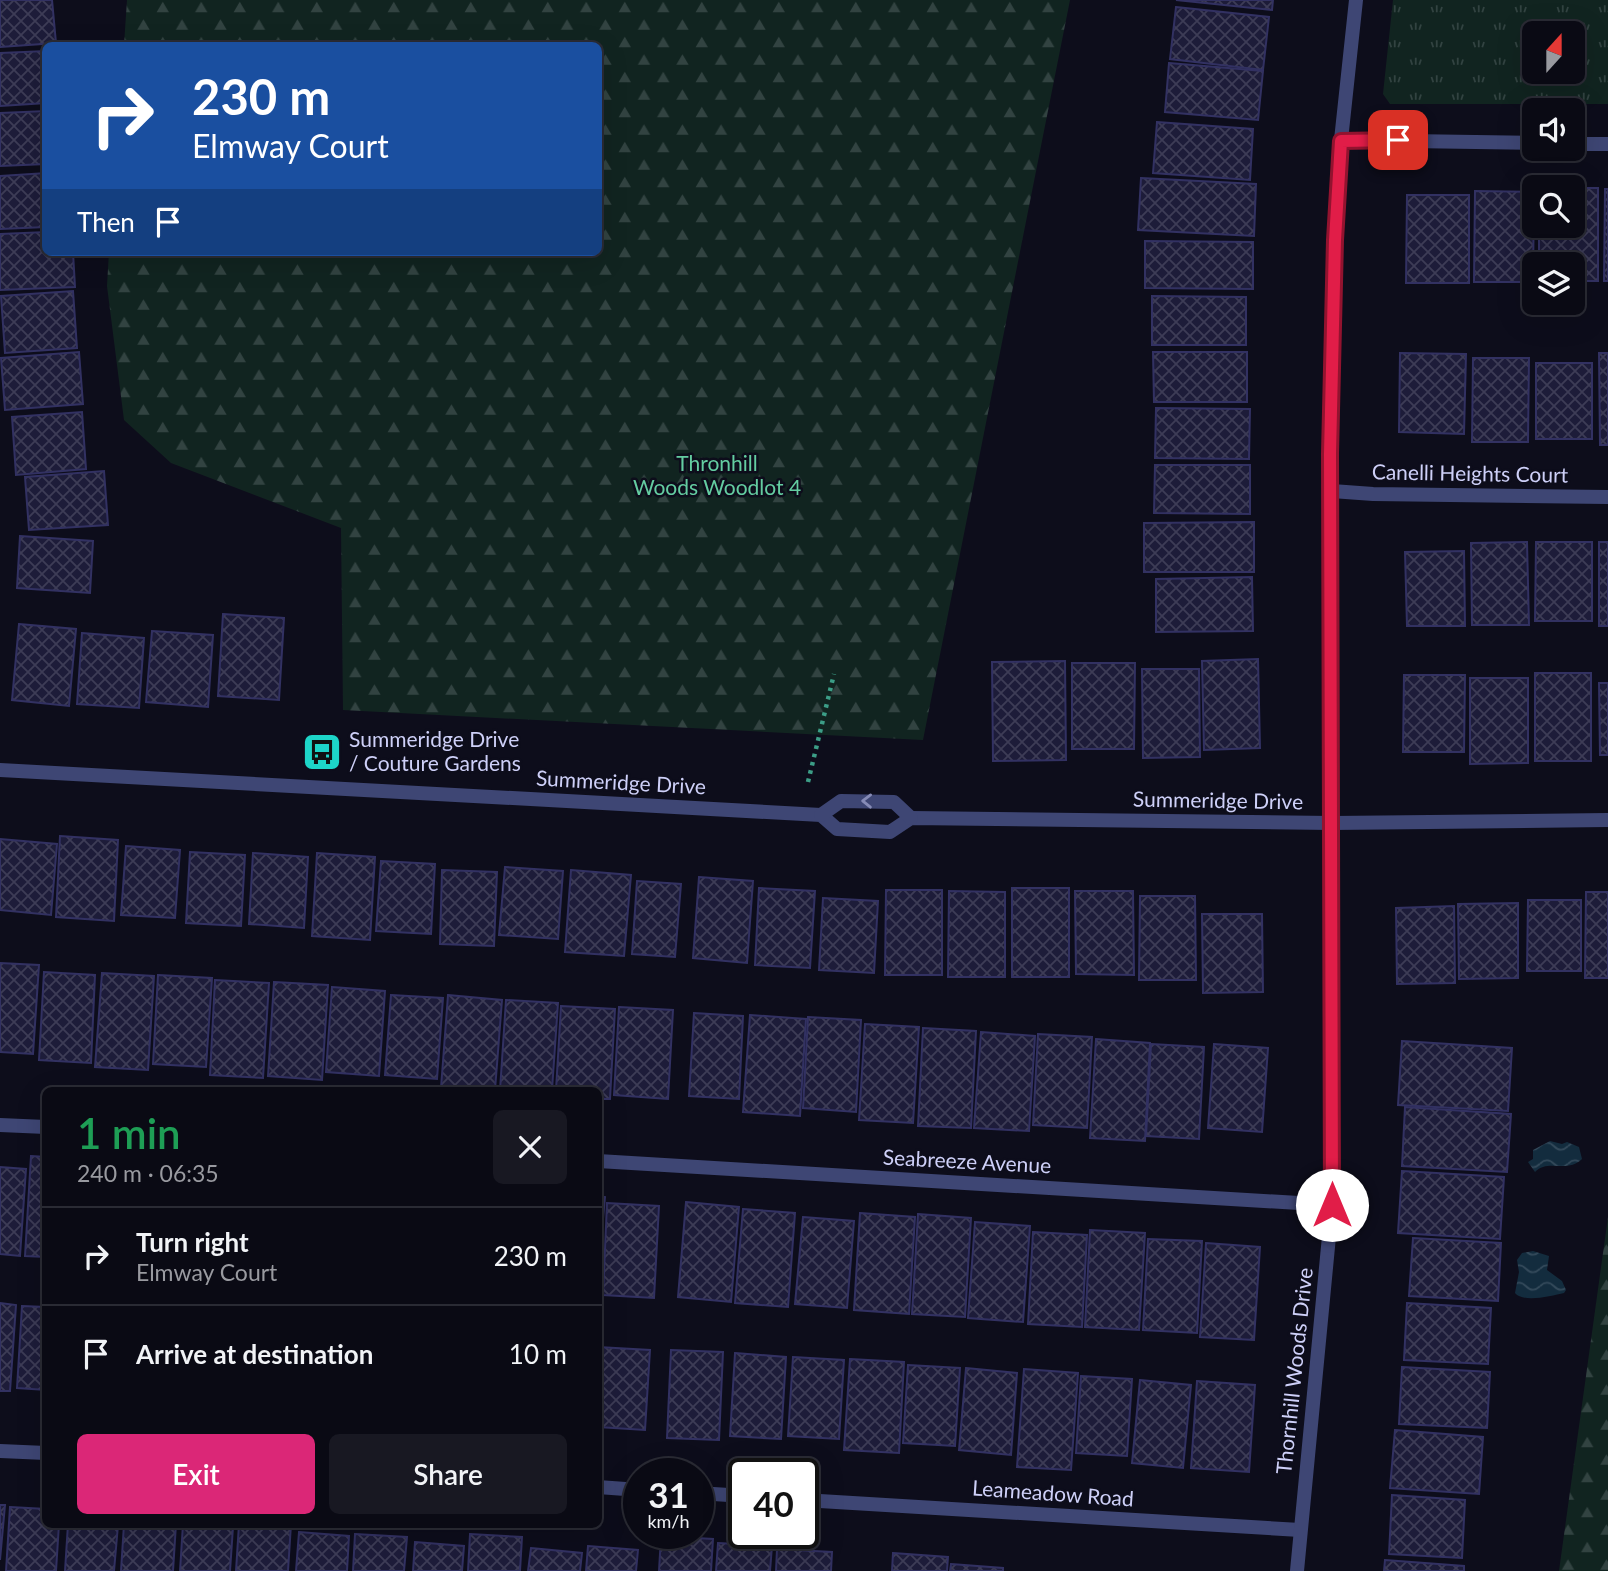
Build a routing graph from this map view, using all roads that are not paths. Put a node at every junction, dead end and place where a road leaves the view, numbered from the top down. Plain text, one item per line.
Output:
1 (1356, 0) edge
2 (1341, 141) junction
3 (1522, 143) edge
4 (1585, 144) edge
5 (1608, 144) edge
6 (1332, 491) junction
7 (1608, 497) edge
8 (0, 770) edge
9 (821, 815) junction
10 (911, 818) junction
11 (1608, 820) edge
12 (1332, 823) junction
13 (0, 1125) edge
14 (42, 1127) edge
15 (602, 1161) edge
16 (1332, 1205) junction
17 (0, 1451) edge
18 (42, 1453) edge
19 (602, 1487) edge
20 (623, 1489) edge
21 (819, 1501) edge
22 (1300, 1530) junction
23 (1297, 1571) edge

1 - 2 street, Thornhill Woods Drive
2 - 3 street
2 - 6 street, Thornhill Woods Drive
4 - 5 street
6 - 7 street, Canelli Heights Court
6 - 12 street, Thornhill Woods Drive
8 - 9 street, Summeridge Drive
9 - 10 street, Summeridge Drive
10 -> 9 street, Summeridge Drive
10 - 12 street, Summeridge Drive
11 - 12 street, Summeridge Drive
12 - 16 street, Thornhill Woods Drive
13 - 14 street
15 - 16 street, Seabreeze Avenue
16 - 22 street, Thornhill Woods Drive
17 - 18 street
19 - 20 street
21 - 22 street, Leameadow Road
22 - 23 street, Thornhill Woods Drive

